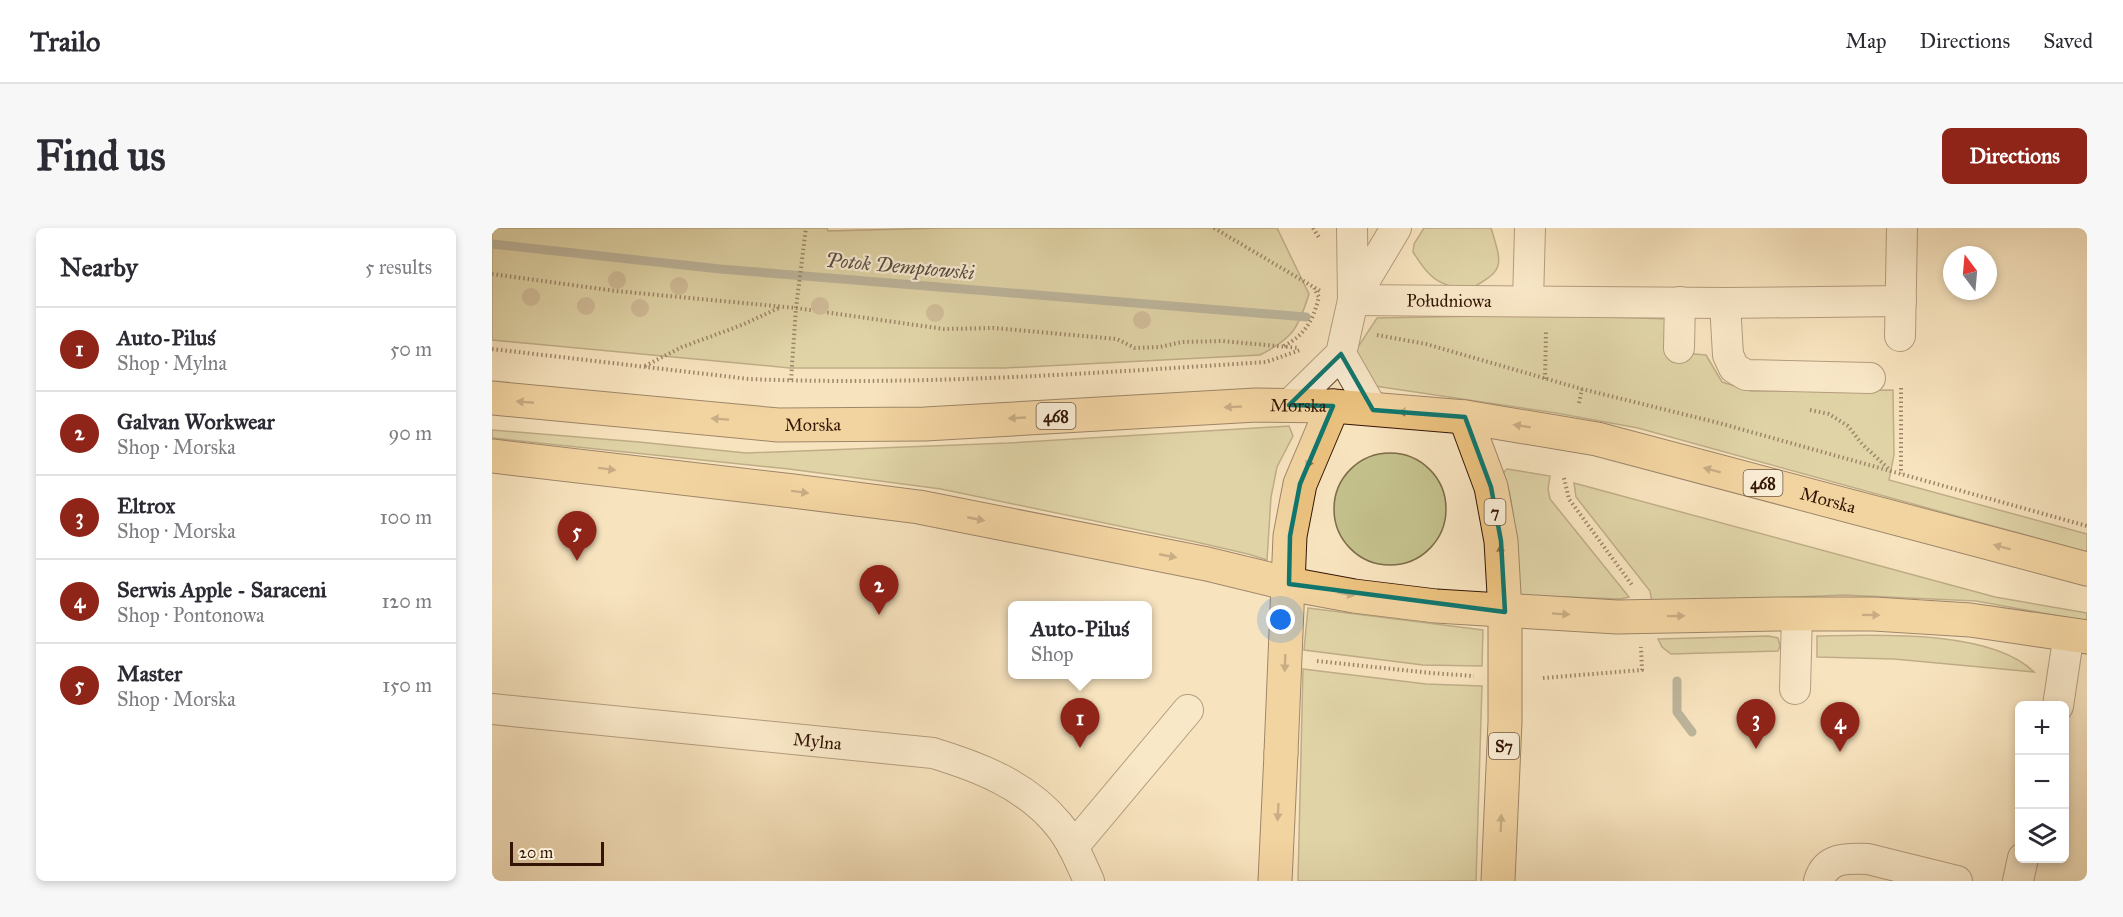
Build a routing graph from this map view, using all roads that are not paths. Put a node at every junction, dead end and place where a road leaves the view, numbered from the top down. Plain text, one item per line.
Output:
1 (1352, 228) edge
2 (1396, 228) edge
3 (1530, 228) edge
4 (1902, 228) edge
5 (1353, 300) junction
6 (1528, 301) junction
7 (1901, 301) junction
8 (1680, 302) junction
9 (1725, 303) junction
10 (1900, 336) dead end
11 (1679, 348) dead end
12 (1341, 354) junction
13 (1870, 378) dead end
14 (492, 398) edge
15 (1288, 405) junction
16 (1333, 406) junction
17 (1373, 410) junction
18 (1465, 417) junction
19 (492, 456) edge
20 (2087, 569) edge
21 (1289, 584) junction
22 (1505, 612) junction
23 (1797, 614) junction
24 (2078, 635) edge
25 (1795, 689) dead end
26 (2059, 701) edge
27 (492, 709) edge
28 (1188, 710) dead end
29 (1073, 847) junction
30 (2022, 863) edge
31 (1089, 881) edge
32 (1275, 881) edge
33 (1498, 881) edge
34 (1819, 881) edge
35 (1957, 881) edge
36 (2018, 881) edge

1 - 5 street
2 - 5 street
3 - 6 street
4 - 7 street
5 - 6 street, Południowa
5 - 12 street
6 - 8 street, Południowa
7 - 9 street, Południowa
7 - 10 street
8 - 9 street, Południowa
8 - 11 street
9 - 13 street
12 - 15 street
12 - 17 street
15 -> 14 main road, Morska / 468
15 - 16 main road, Morska / 468
16 - 17 main road, Morska / 468
16 -> 21 main road
18 -> 17 main road, Morska / 468
20 -> 18 main road, Morska / 468
22 -> 18 main road, 7
19 -> 21 main road
21 -> 22 main road
21 -> 32 main road
22 -> 23 main road
33 -> 22 main road, S7
23 -> 24 main road
23 - 25 street
24 - 26 street
27 - 29 street, Mylna
28 - 29 street
29 - 31 street, Mylna
30 - 36 street
34 - 35 street

